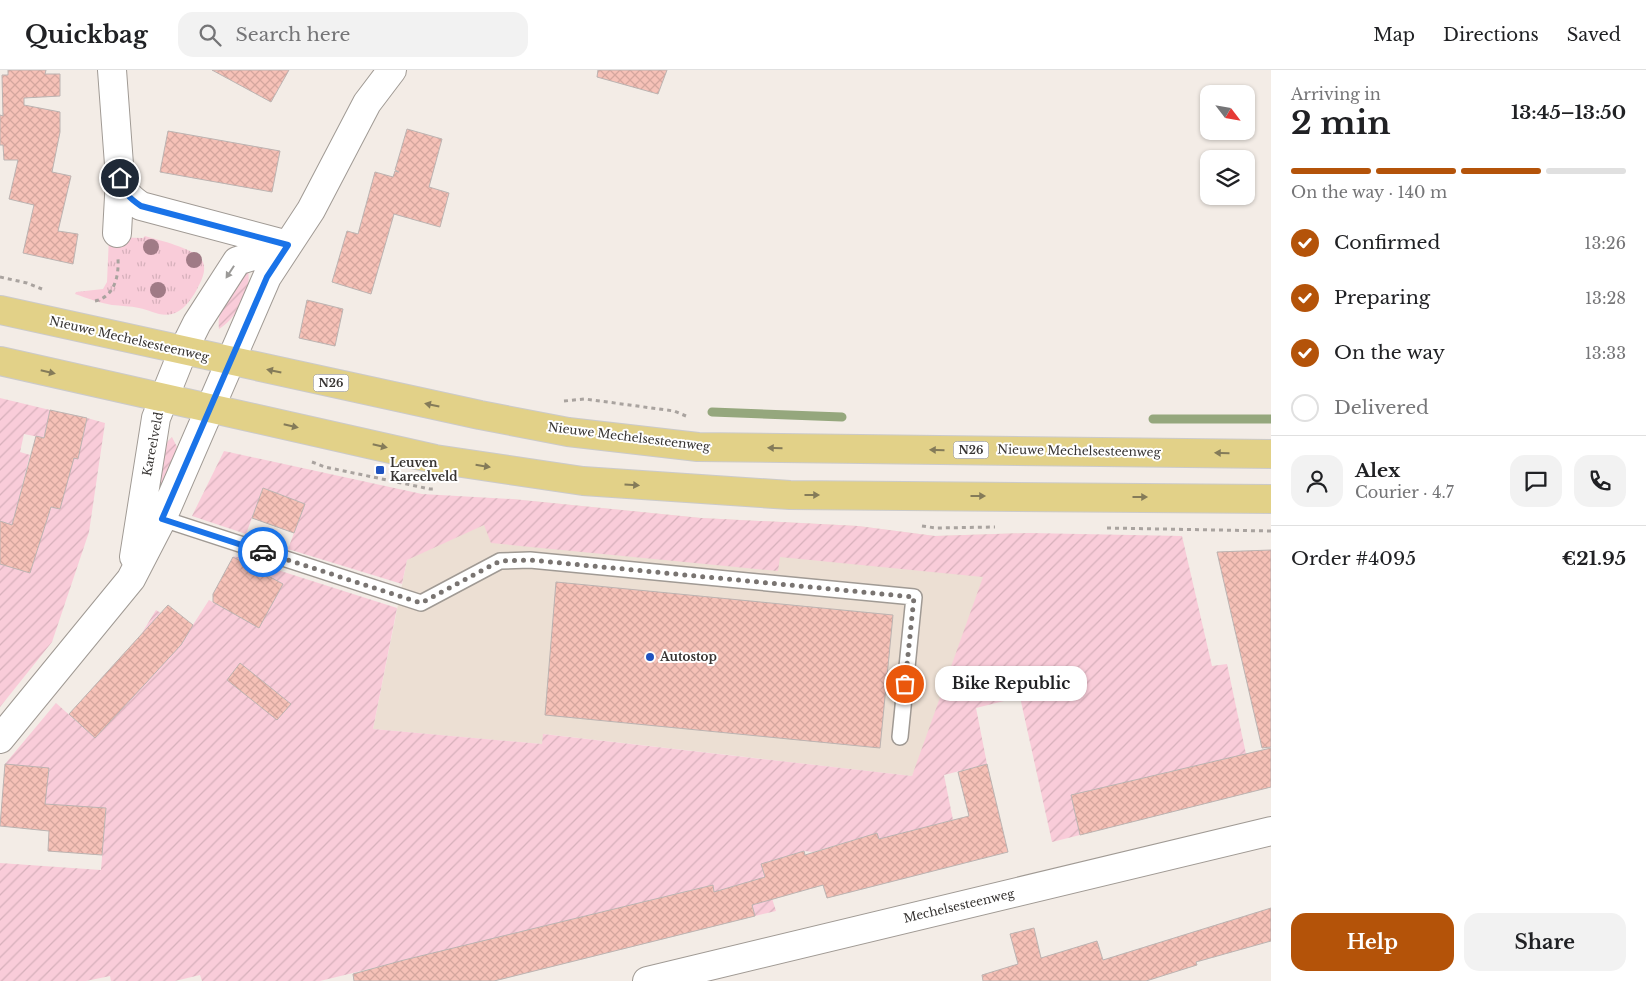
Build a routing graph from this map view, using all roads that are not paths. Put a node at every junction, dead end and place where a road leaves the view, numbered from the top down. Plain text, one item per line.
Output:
1 (112, 70) edge
2 (392, 70) edge
3 (120, 178) junction
4 (117, 233) road end
5 (288, 245) junction
6 (0, 310) edge
7 (183, 351) junction
8 (0, 361) edge
9 (230, 362) junction
10 (163, 398) junction
11 (209, 408) junction
12 (1271, 454) edge
13 (1271, 498) edge
14 (152, 516) junction
15 (900, 737) dead end
16 (0, 739) edge
17 (1271, 831) edge
18 (647, 981) edge

1 - 3 street
2 - 5 street, Kareelveld
3 - 4 street
3 - 5 street
5 -> 7 street, Kareelveld
5 - 9 street, Kareelveld
6 - 7 main road, Nieuwe Mechelsesteenweg / N26
7 - 9 main road, Nieuwe Mechelsesteenweg / N26
7 - 10 street, Kareelveld
8 -> 10 main road
9 - 11 street, Kareelveld
12 -> 9 main road, Nieuwe Mechelsesteenweg / N26
10 - 11 main road
10 - 14 street, Kareelveld
11 -> 13 main road
11 - 14 street, Kareelveld
14 - 15 lane
14 - 16 street, Kareelveld
17 - 18 street, Mechelsesteenweg

